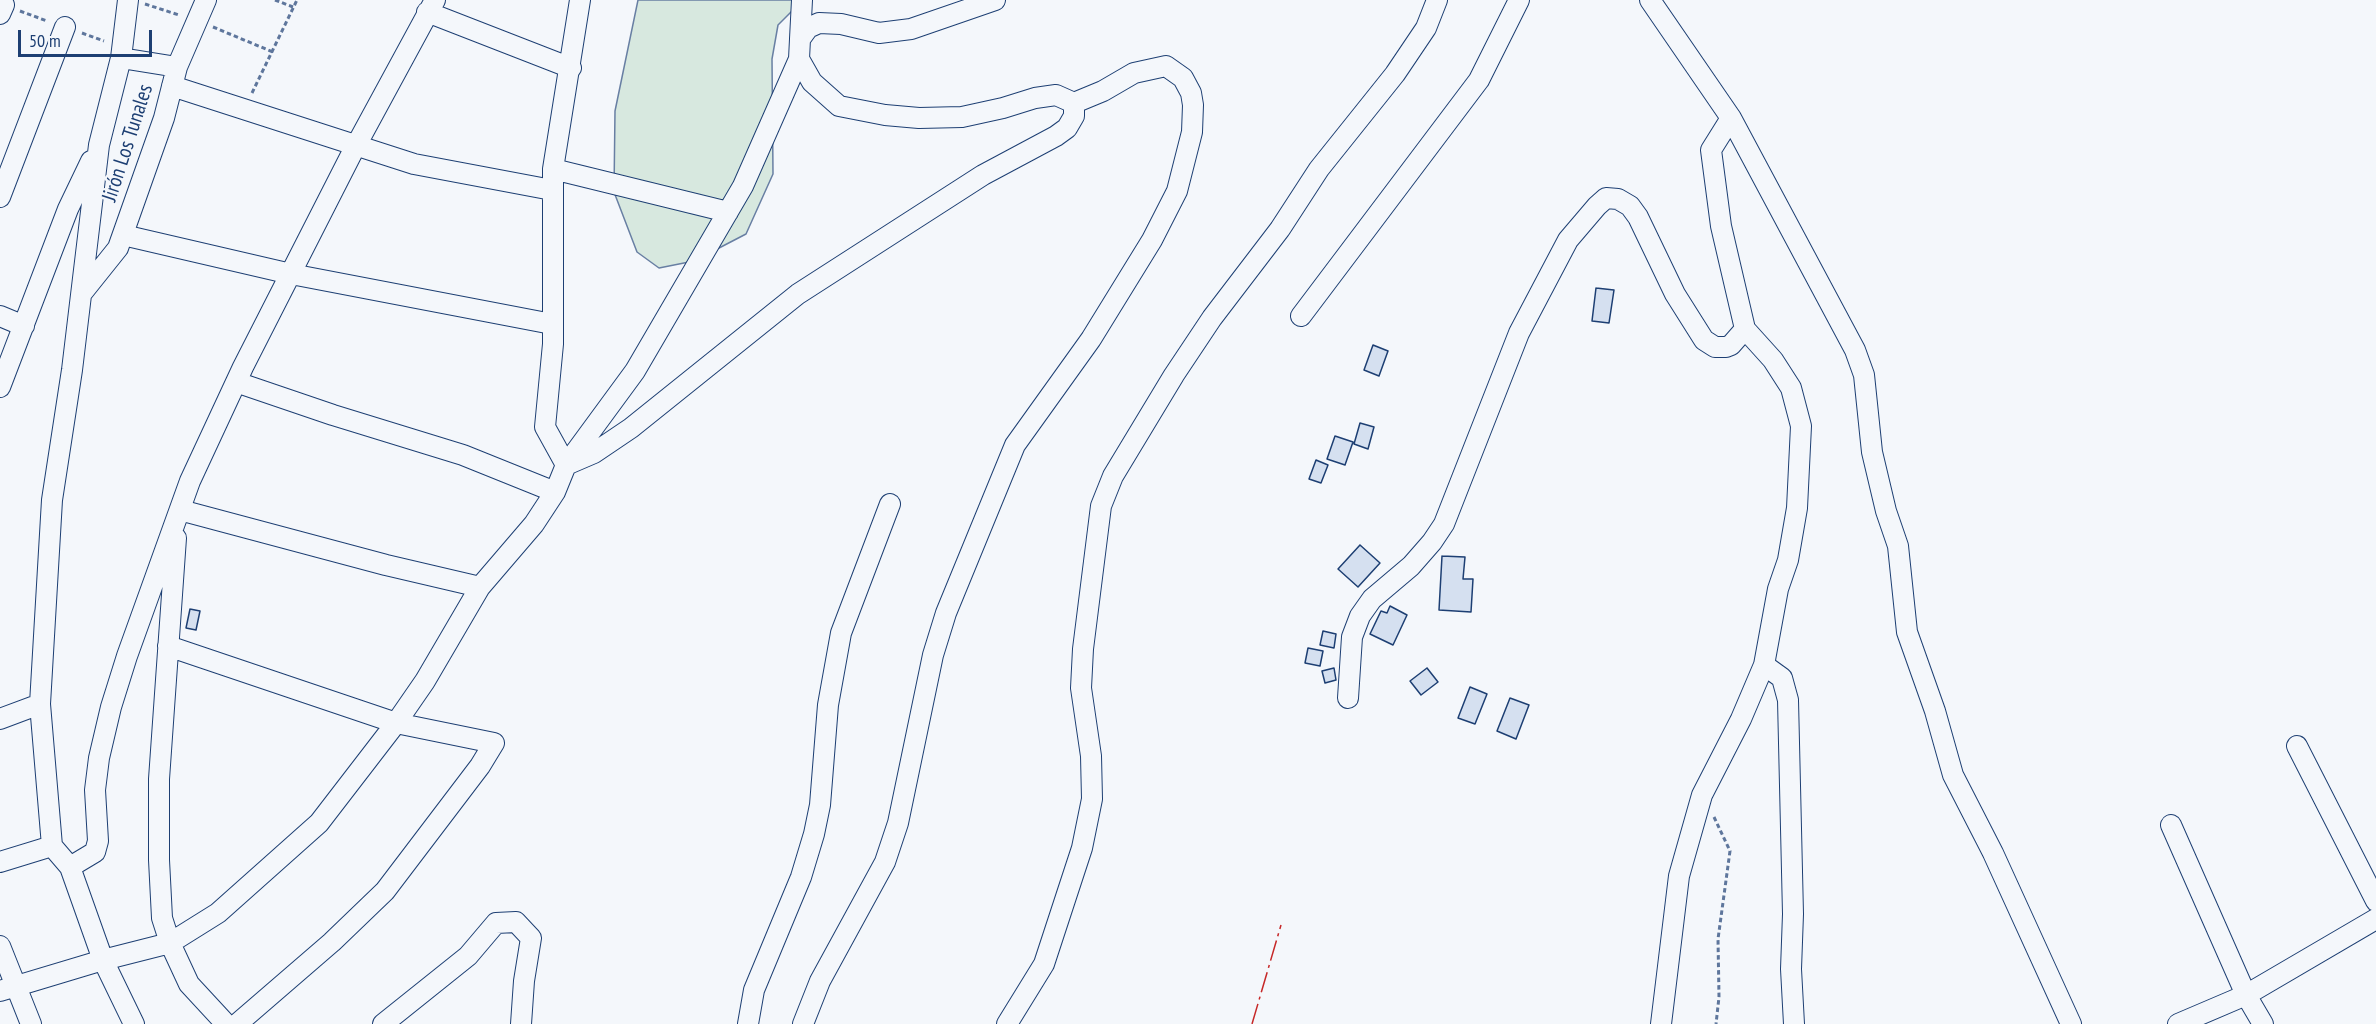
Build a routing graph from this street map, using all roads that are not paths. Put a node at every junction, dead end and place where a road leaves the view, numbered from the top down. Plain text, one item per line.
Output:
1 (129, 0) edge
2 (206, 0) edge
3 (580, 0) edge
4 (801, 0) edge
5 (995, 0) edge
6 (1437, 0) edge
7 (1519, 0) edge
8 (1650, 0) edge
9 (431, 6) edge
10 (65, 27) dead end
11 (800, 49) junction
12 (121, 58) junction
13 (177, 67) junction
14 (571, 68) junction
15 (172, 86) junction
16 (1074, 104) junction
17 (1731, 118) junction
18 (99, 145) junction
19 (356, 147) junction
20 (553, 169) junction
21 (552, 190) junction
22 (0, 197) edge
23 (728, 212) junction
24 (123, 235) junction
25 (291, 274) junction
26 (81, 293) junction
27 (0, 316) edge
28 (1300, 316) dead end
29 (552, 324) junction
30 (24, 326) junction
31 (1745, 329) junction
32 (236, 382) junction
33 (0, 387) edge
34 (566, 465) junction
35 (555, 492) junction
36 (890, 504) dead end
37 (179, 512) junction
38 (480, 587) junction
39 (168, 646) junction
40 (1764, 665) junction
41 (1348, 698) dead end
42 (40, 704) junction
43 (0, 718) edge
44 (396, 723) junction
45 (2297, 746) dead end
46 (2171, 825) dead end
47 (52, 846) junction
48 (0, 862) edge
49 (70, 867) junction
50 (2376, 901) edge
51 (2376, 919) edge
52 (170, 943) junction
53 (0, 946) edge
54 (103, 960) junction
55 (8, 989) edge
56 (2246, 995) junction
57 (31, 1024) edge
58 (134, 1024) edge
59 (226, 1024) edge
60 (237, 1024) edge
61 (383, 1024) edge
62 (521, 1024) edge
63 (748, 1024) edge
64 (803, 1024) edge
65 (1007, 1024) edge
66 (1661, 1024) edge
67 (1794, 1024) edge
68 (2070, 1024) edge
69 (2178, 1024) edge
70 (2263, 1024) edge

1 - 12 street
2 - 13 street, Jirón Los Tunales
3 - 14 street
4 - 11 street
5 - 11 street
6 - 65 street
7 - 28 street
8 - 17 street
9 - 14 street
9 - 19 street
10 - 22 street
11 - 16 street
11 - 23 street
12 - 13 street
12 - 18 street
13 - 15 street, Jirón Los Tunales
14 - 20 street
15 - 19 street
15 - 24 street, Jirón Los Tunales
16 - 34 street
16 - 64 street
17 - 31 street
17 - 68 street
18 - 26 street
18 - 30 street
19 - 21 street
19 - 25 street
20 - 21 street
20 - 23 street
21 - 29 street
23 - 34 street
24 - 25 street
24 - 26 street, Jirón Los Tunales
25 - 29 street
25 - 32 street
26 - 42 street
27 - 30 street
29 - 34 street
30 - 33 street
31 - 40 street
31 - 41 street
32 - 35 street
32 - 37 street
34 - 35 street
35 - 38 street
36 - 63 street
37 - 38 street
37 - 39 street
37 - 49 street
38 - 44 street
39 - 44 street
39 - 52 street
40 - 66 street
40 - 67 street
42 - 43 street
42 - 47 street
44 - 52 street
44 - 60 street
45 - 50 street
46 - 56 street
47 - 48 street
47 - 49 street
49 - 54 street
51 - 56 street
52 - 54 street
52 - 59 street
53 - 55 street
54 - 55 street
54 - 58 street
55 - 57 street
56 - 69 street
56 - 70 street
61 - 62 street

